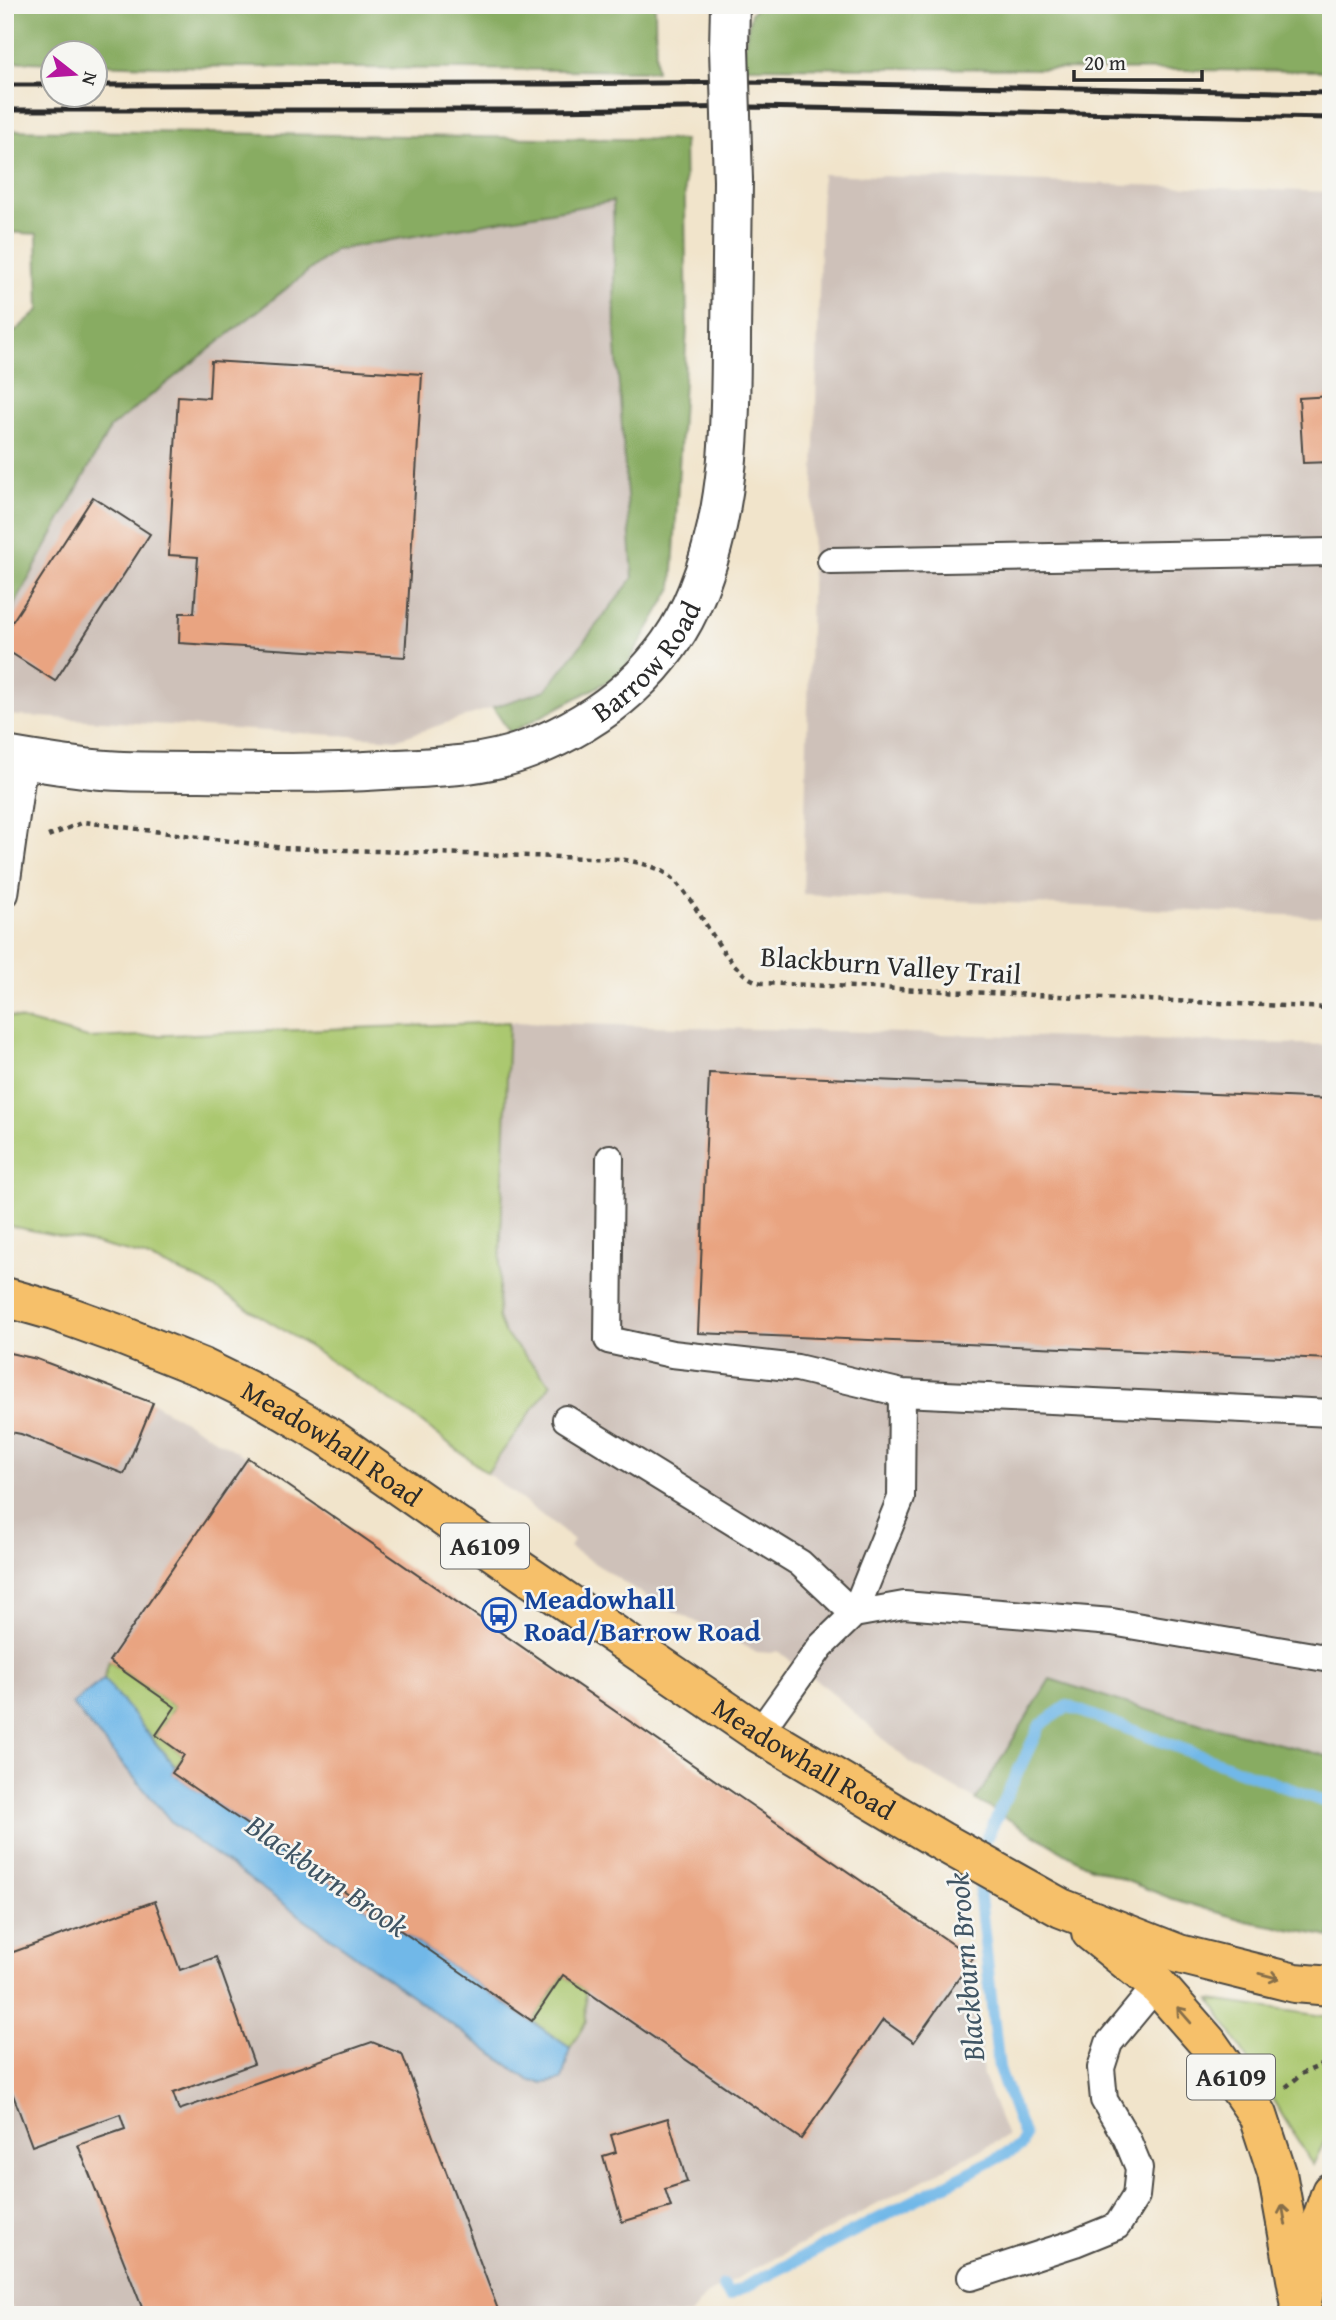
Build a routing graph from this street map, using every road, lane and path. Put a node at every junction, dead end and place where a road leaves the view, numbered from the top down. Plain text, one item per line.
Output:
1 (730, 5) edge
2 (1331, 552) edge
3 (831, 561) dead end
4 (15, 757) edge
5 (85, 822) dead end
6 (5, 894) edge
7 (1331, 1008) edge
8 (610, 1158) dead end
9 (5, 1297) edge
10 (902, 1393) junction
11 (1331, 1413) edge
12 (566, 1419) dead end
13 (853, 1614) junction
14 (1331, 1659) edge
15 (759, 1733) junction
16 (1060, 1908) junction
17 (1157, 1984) junction
18 (1331, 1986) edge
19 (1331, 2062) edge
20 (1258, 2115) junction
21 (1331, 2192) edge
22 (971, 2277) dead end
23 (1300, 2310) edge

1 - 4 street, Barrow Road, bridge
2 - 3 lane
4 - 6 lane
5 - 7 path, Blackburn Valley Trail
8 - 10 lane
9 - 15 main road, Meadowhall Road / A6109
10 - 11 lane
10 - 13 lane
12 - 13 lane
13 - 14 lane
13 - 15 lane
15 - 16 main road, Meadowhall Road / A6109
16 - 17 main road, Meadowhall Road / A6109
16 -> 18 main road, Meadowhall Road / A6109
20 -> 17 main road, Meadowhall Road / A6109
17 - 22 lane
19 - 20 path
23 -> 20 main road, Meadowhall Road / A6109
21 - 23 main road

